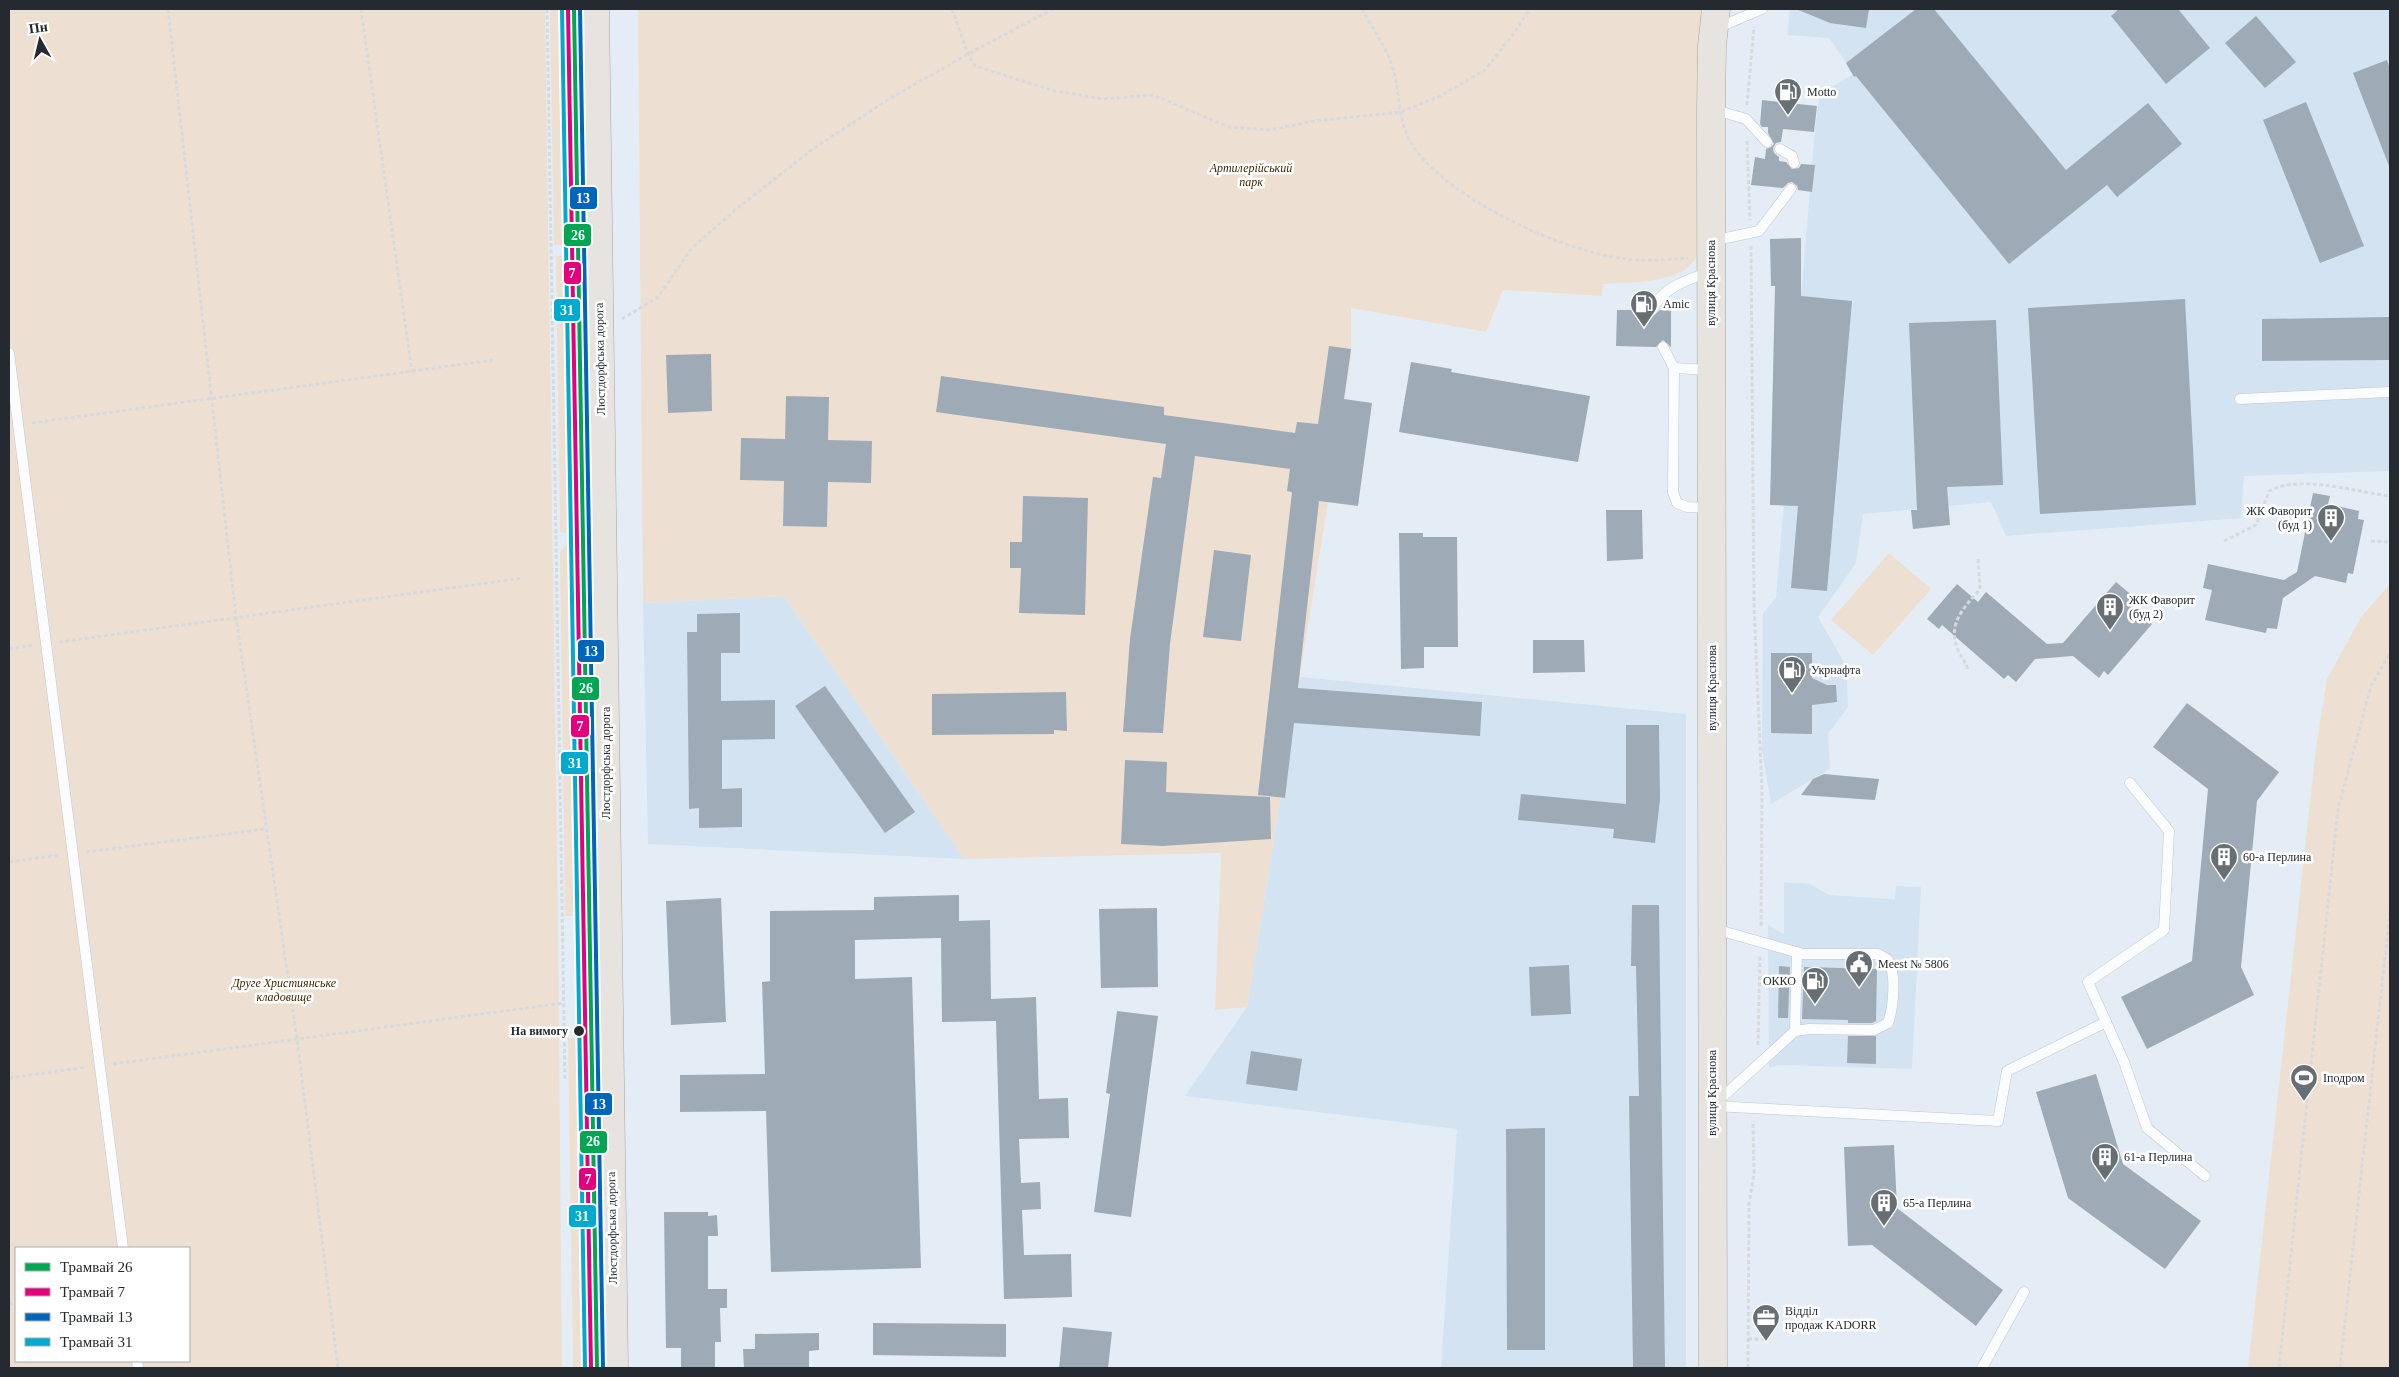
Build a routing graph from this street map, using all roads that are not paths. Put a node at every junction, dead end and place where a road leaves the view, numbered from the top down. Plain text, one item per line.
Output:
1 (595, 9) edge
2 (1759, 10) edge
3 (1715, 19) edge
4 (1711, 109) junction
5 (1767, 142) dead end
6 (1780, 149) dead end
7 (1794, 163) dead end
8 (1791, 189) dead end
9 (1712, 242) junction
10 (1712, 272) junction
11 (1652, 310) dead end
12 (1663, 347) dead end
13 (9, 353) edge
14 (1674, 368) junction
15 (1712, 370) junction
16 (2390, 392) edge
17 (2240, 399) dead end
18 (1712, 508) junction
19 (2130, 783) dead end
20 (1712, 928) junction
21 (1797, 952) junction
22 (2106, 1022) junction
23 (1795, 1031) junction
24 (1712, 1106) junction
25 (2205, 1176) dead end
26 (123, 1247) edge
27 (2024, 1292) dead end
28 (614, 1368) edge
29 (1713, 1368) edge
30 (1982, 1368) edge

1 - 28 main road, Люстдорфська дорога
2 - 3 lane
3 - 4 main road, вулиця Краснова
4 - 5 lane
4 - 9 main road, вулиця Краснова
6 - 7 lane
8 - 9 lane
9 - 10 main road, вулиця Краснова
10 - 11 lane
10 - 15 main road, вулиця Краснова
12 - 14 lane
13 - 26 lane
14 - 15 lane
14 - 18 lane
15 - 18 main road, вулиця Краснова
16 - 17 lane
18 - 20 main road, вулиця Краснова
19 - 22 lane
20 - 21 lane
20 - 24 main road, вулиця Краснова
21 - 23 lane
21 - 23 lane
22 - 24 lane
22 - 25 lane
23 - 24 lane
24 - 29 main road, вулиця Краснова
27 - 30 lane

